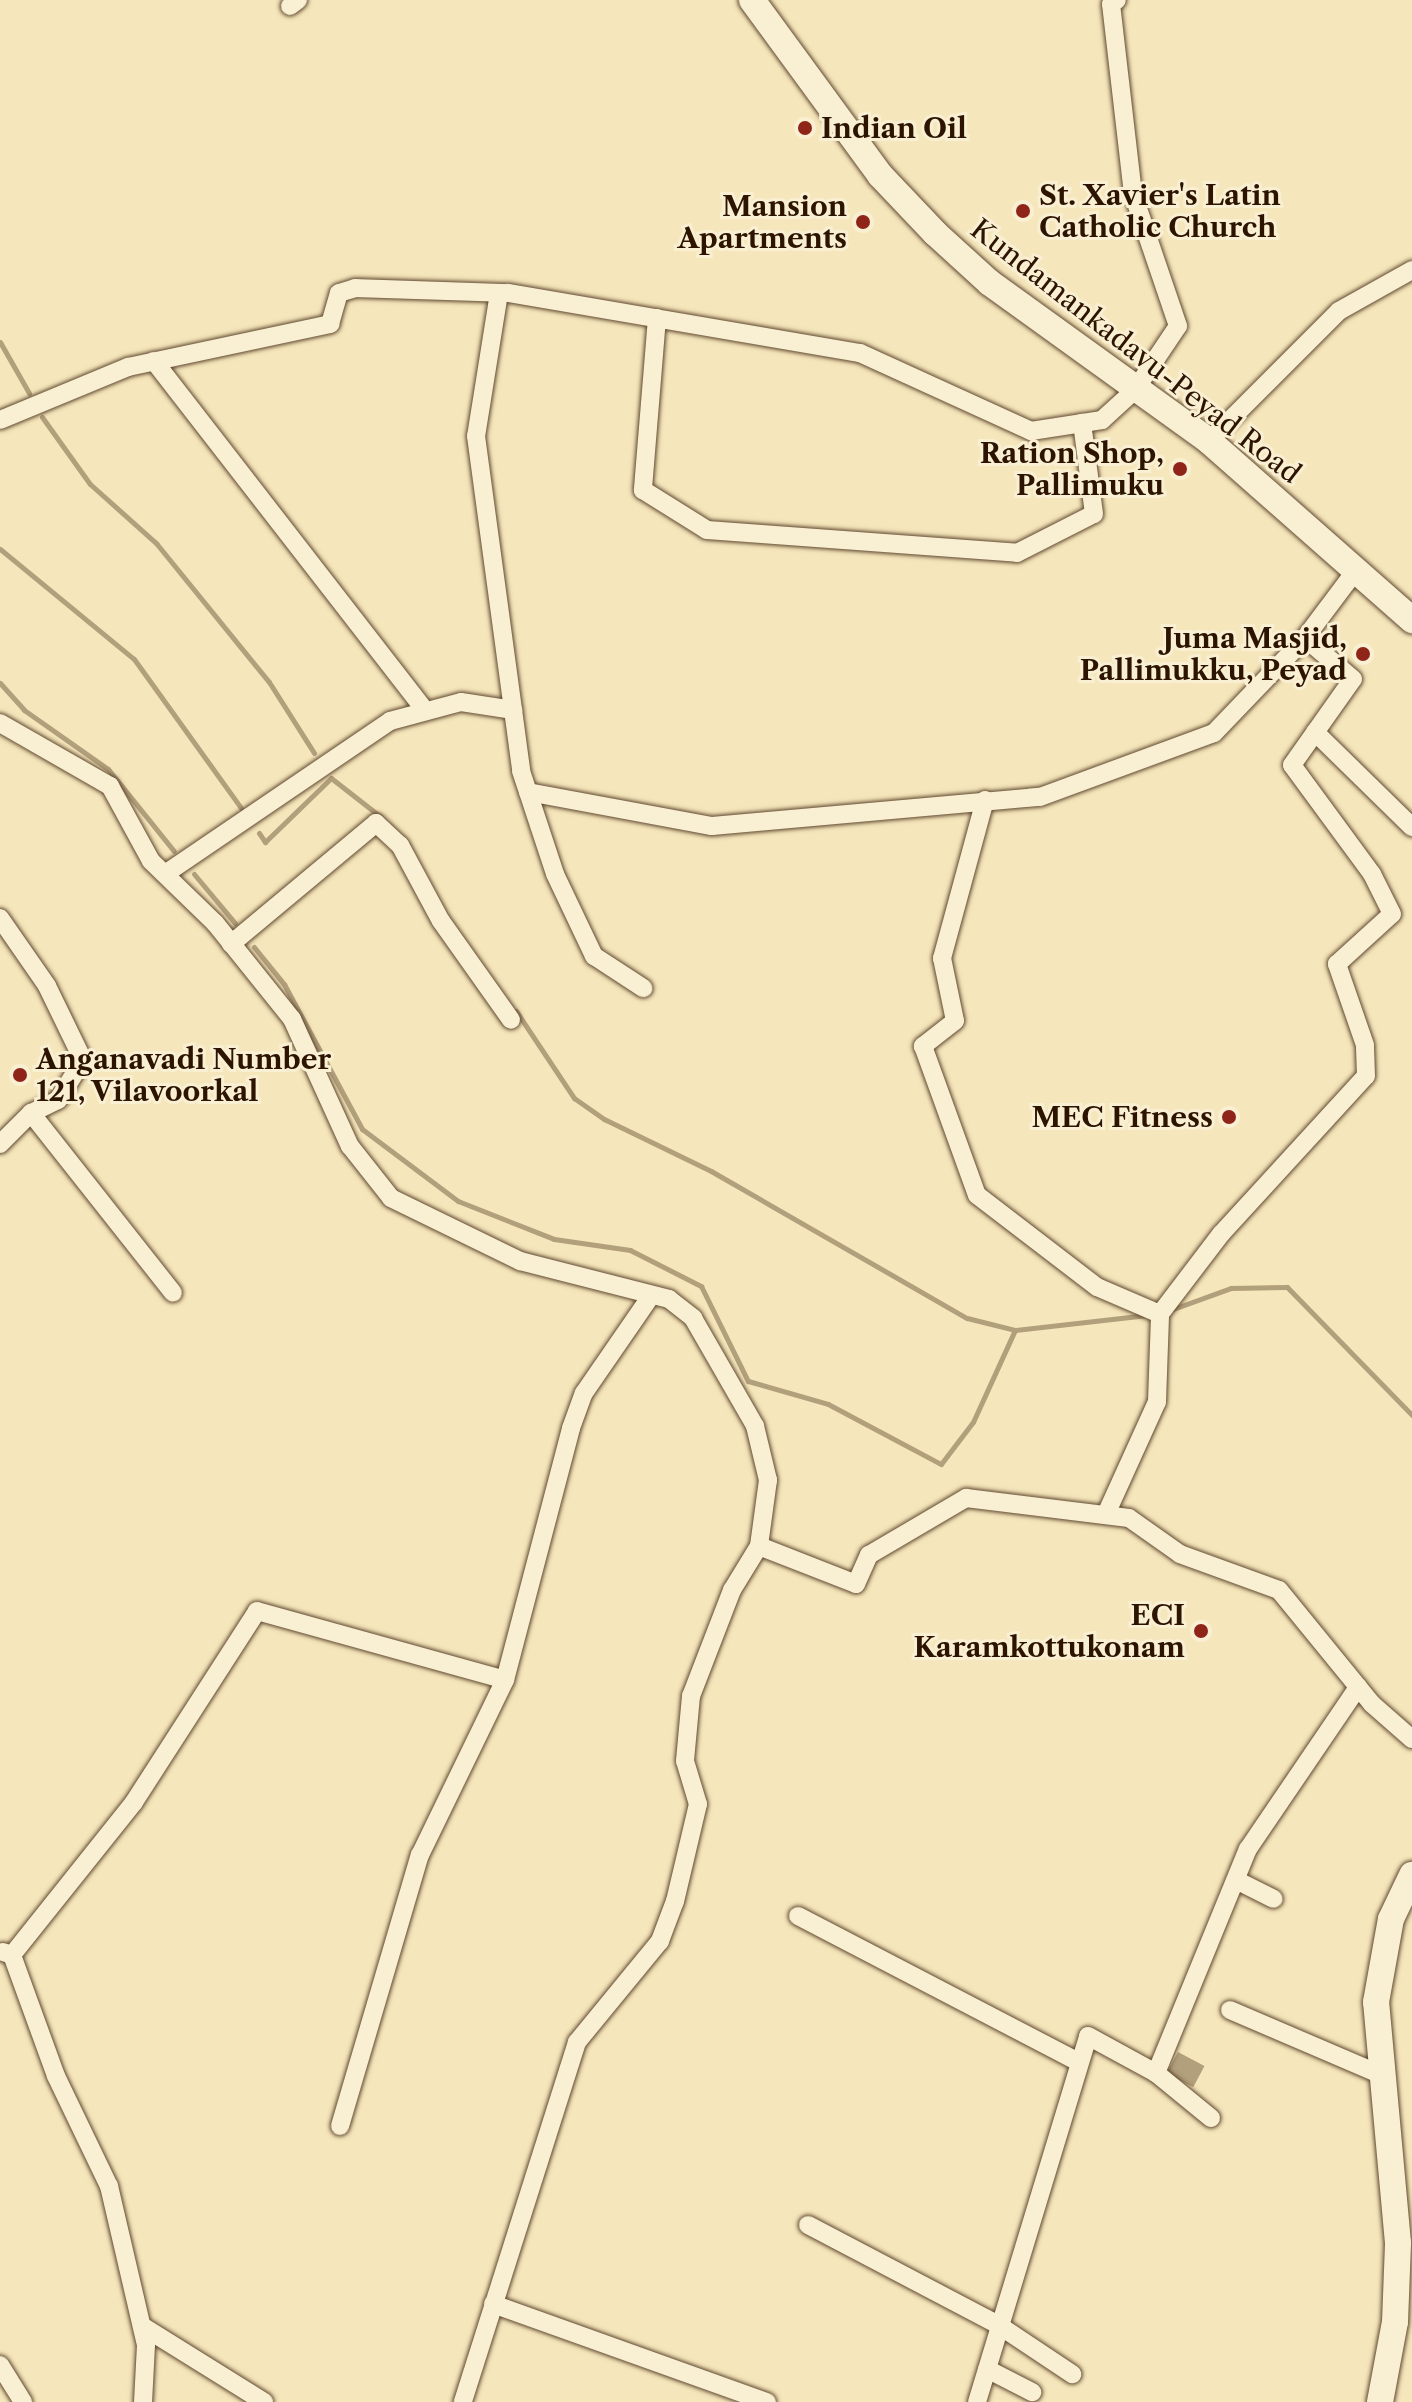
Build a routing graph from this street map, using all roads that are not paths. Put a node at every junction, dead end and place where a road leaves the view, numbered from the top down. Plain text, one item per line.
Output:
1 (752, 0) edge
2 (1117, 0) edge
3 (1412, 270) edge
4 (499, 293) junction
5 (657, 318) junction
6 (154, 361) junction
7 (1135, 390) junction
8 (0, 420) edge
9 (1082, 423) junction
10 (1209, 441) junction
11 (1356, 570) junction
12 (1412, 620) edge
13 (1305, 638) junction
14 (424, 709) junction
15 (513, 710) junction
16 (0, 723) edge
17 (1315, 732) junction
18 (528, 792) junction
19 (985, 800) junction
20 (1412, 827) edge
21 (165, 874) junction
22 (0, 918) edge
23 (231, 944) junction
24 (643, 988) dead end
25 (511, 1020) dead end
26 (31, 1113) junction
27 (4, 1133) edge
28 (173, 1293) dead end
29 (651, 1296) junction
30 (1160, 1314) junction
31 (1107, 1512) junction
32 (759, 1546) junction
33 (505, 1680) junction
34 (1358, 1687) junction
35 (1412, 1739) edge
36 (1412, 1875) edge
37 (1236, 1880) junction
38 (1274, 1899) dead end
39 (798, 1916) dead end
40 (6, 1953) edge
41 (1230, 2010) dead end
42 (1078, 2062) junction
43 (1156, 2073) junction
44 (1384, 2076) junction
45 (1211, 2118) dead end
46 (340, 2126) dead end
47 (808, 2225) dead end
48 (493, 2304) junction
49 (1404, 2320) edge
50 (142, 2326) junction
51 (1000, 2326) junction
52 (0, 2365) edge
53 (987, 2369) junction
54 (1072, 2374) dead end
55 (1032, 2392) dead end
56 (23, 2402) edge
57 (143, 2402) edge
58 (264, 2402) edge
59 (463, 2402) edge
60 (767, 2402) edge
61 (977, 2402) edge
62 (1380, 2402) edge

1 - 7 main road, Kundamankadavu-Peyad Road
2 - 7 street
3 - 10 street
4 - 5 street
4 - 6 street
4 - 15 street
5 - 9 street
5 - 9 street
6 - 8 street
6 - 14 street
7 - 9 street
7 - 10 main road, Kundamankadavu-Peyad Road
10 - 11 main road, Kundamankadavu-Peyad Road
11 - 12 main road, Kundamankadavu-Peyad Road
11 - 13 street
13 - 17 street
13 - 19 street
14 - 15 street
14 - 21 street
15 - 18 street
16 - 21 street
17 - 20 street
17 - 30 street
18 - 19 street
18 - 24 street
19 - 30 street
21 - 23 street
22 - 26 street
23 - 25 street
23 - 29 street
26 - 27 street
26 - 28 street
29 - 32 street
29 - 33 street
30 - 31 street
31 - 32 street
31 - 34 street
32 - 48 street
33 - 40 street
33 - 46 street
34 - 35 street
34 - 37 street
36 - 44 main road
37 - 38 street
37 - 43 street
39 - 42 street
40 - 50 street
41 - 44 street
42 - 43 street
42 - 51 street
43 - 45 street
44 - 49 main road
47 - 51 street
48 - 59 street
48 - 60 street
49 - 62 main road
50 - 57 street
50 - 58 street
51 - 53 street
51 - 54 street
52 - 56 street
53 - 55 street
53 - 61 street

